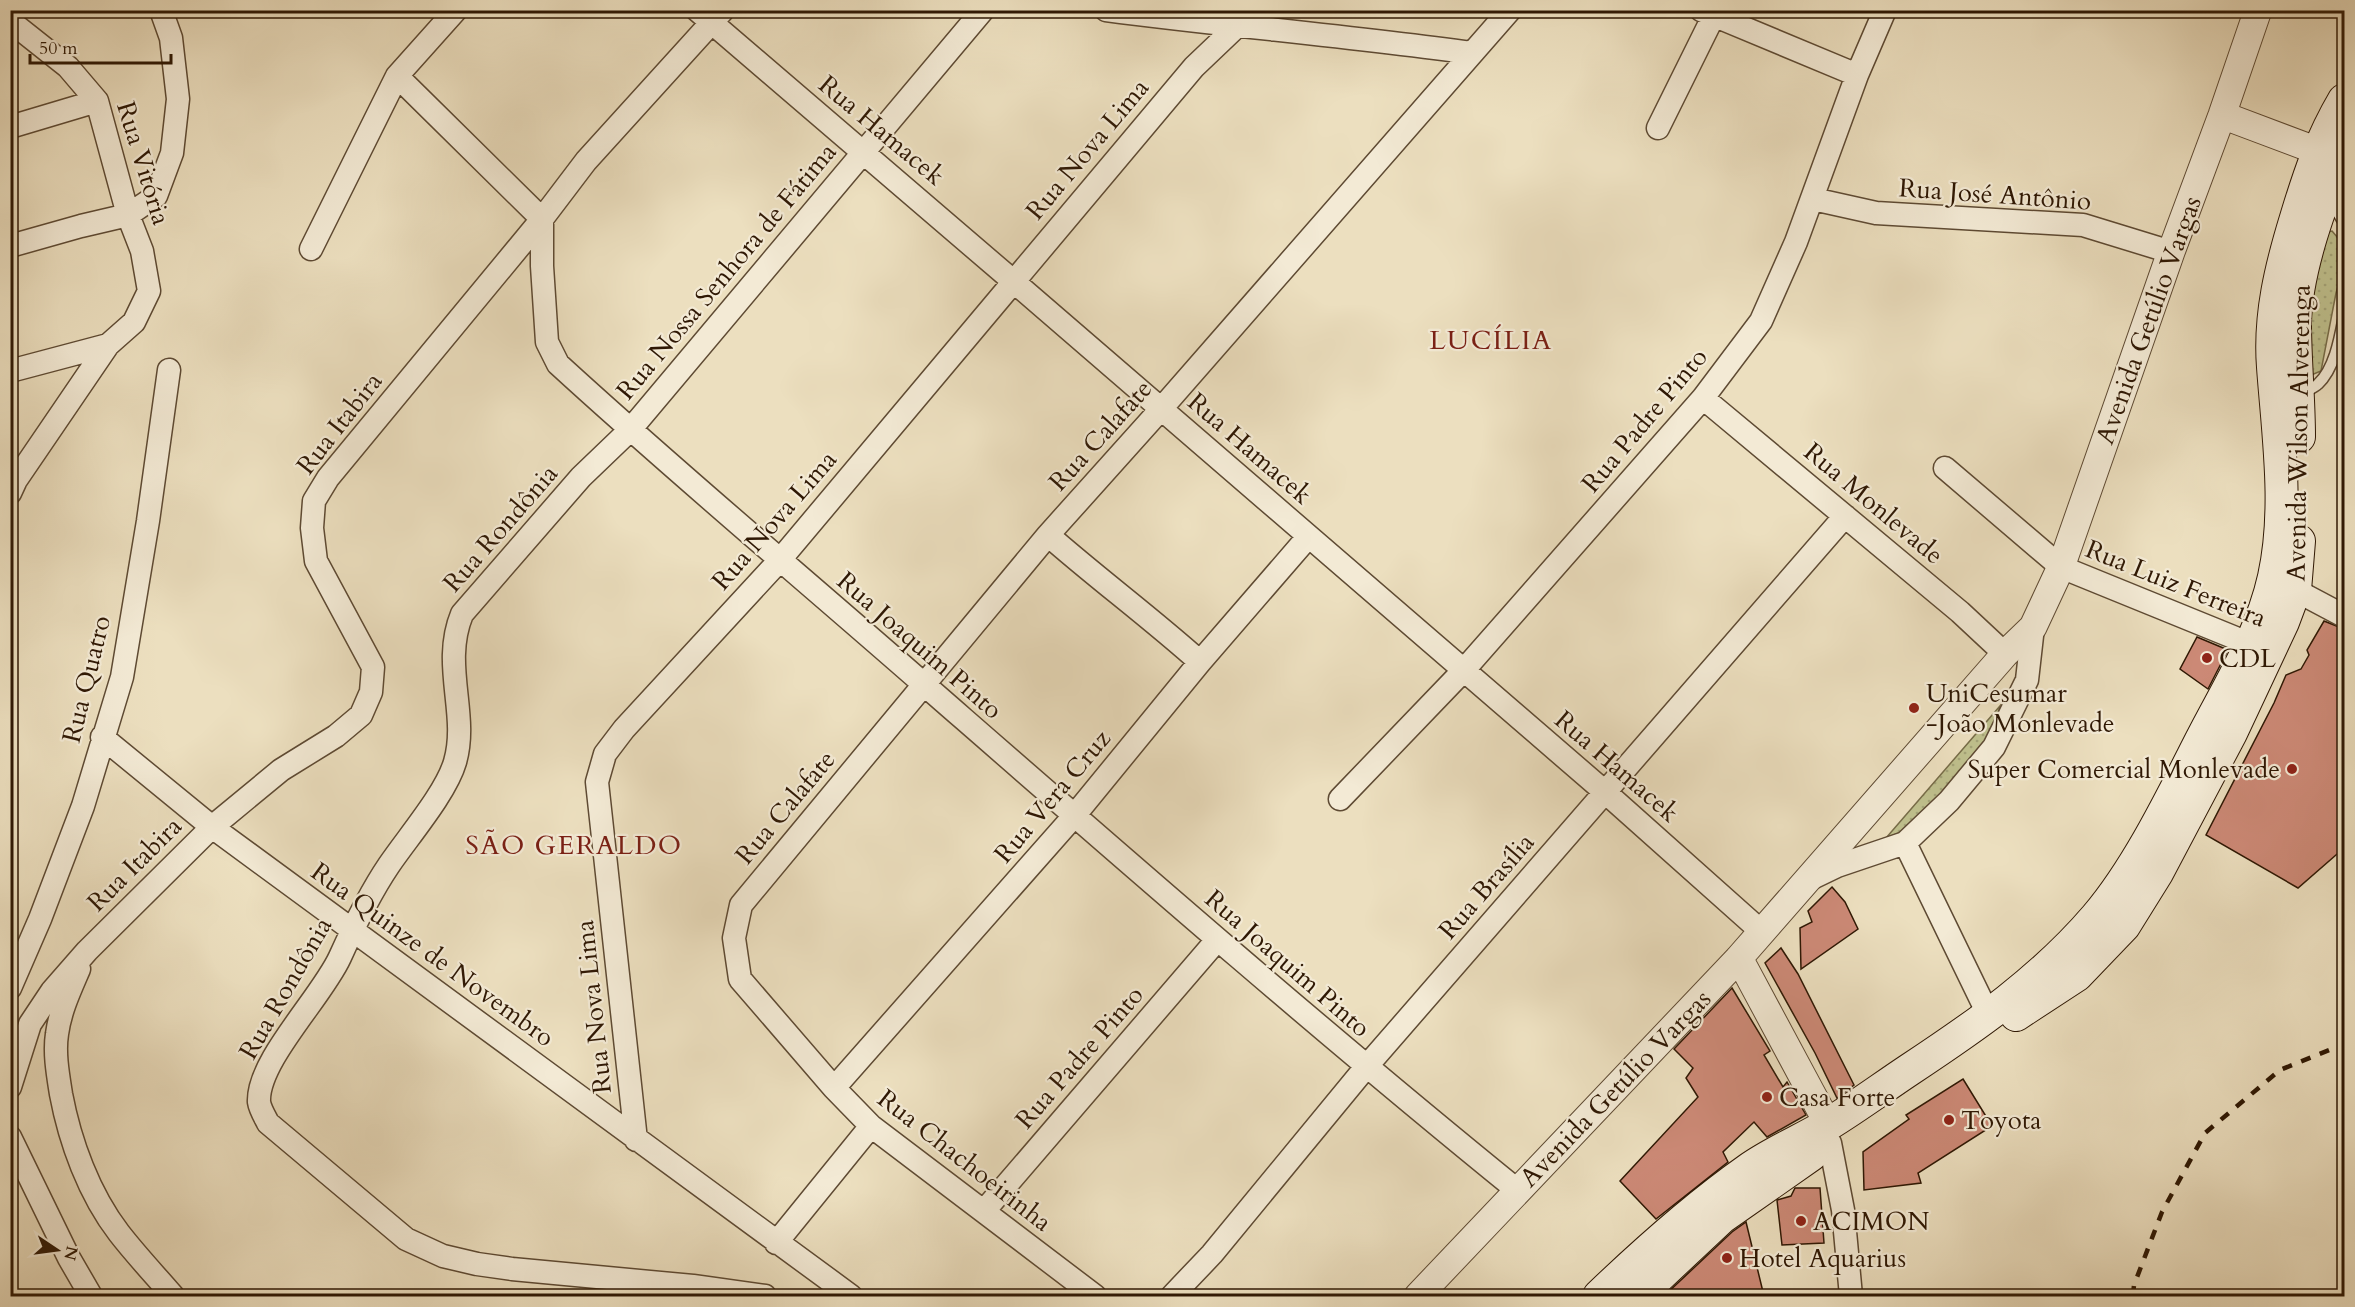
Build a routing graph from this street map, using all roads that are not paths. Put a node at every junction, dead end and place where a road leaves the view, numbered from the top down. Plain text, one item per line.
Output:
1 (161, 10) edge
2 (456, 10) edge
3 (983, 10) edge
4 (1106, 10) edge
5 (1510, 10) edge
6 (1885, 10) edge
7 (2258, 10) edge
8 (1707, 14) edge
9 (711, 15) edge
10 (10, 21) edge
11 (1236, 27) junction
12 (1472, 53) junction
13 (1857, 75) junction
14 (397, 76) junction
15 (2344, 100) edge
16 (97, 101) junction
17 (2222, 116) junction
18 (10, 127) edge
19 (1658, 128) dead end
20 (863, 151) junction
21 (2337, 157) edge
22 (1813, 199) junction
23 (2337, 212) edge
24 (128, 215) junction
25 (542, 219) junction
26 (10, 246) edge
27 (311, 249) dead end
28 (2170, 252) junction
29 (1013, 281) junction
30 (2344, 316) edge
31 (108, 345) junction
32 (169, 370) dead end
33 (10, 371) edge
34 (2298, 395) junction
35 (1703, 398) junction
36 (1161, 409) junction
37 (630, 430) junction
38 (1946, 468) dead end
39 (12, 485) edge
40 (1845, 516) junction
41 (1048, 535) junction
42 (1307, 535) junction
43 (779, 561) junction
44 (2061, 567) junction
45 (2295, 590) junction
46 (2344, 616) edge
47 (2033, 627) junction
48 (2260, 648) junction
49 (2005, 654) junction
50 (1200, 662) junction
51 (1463, 671) junction
52 (924, 684) junction
53 (102, 737) junction
54 (1605, 792) junction
55 (1340, 799) dead end
56 (1074, 816) junction
57 (212, 827) junction
58 (1905, 843) junction
59 (1810, 879) junction
60 (741, 905) joint
61 (352, 930) junction
62 (1762, 932) junction
63 (1217, 940) junction
64 (87, 951) junction
65 (1739, 958) junction
66 (10, 988) edge
67 (1989, 1016) junction
68 (1366, 1067) junction
69 (10, 1087) edge
70 (834, 1088) junction
71 (871, 1126) junction
72 (1829, 1134) junction
73 (10, 1137) edge
74 (636, 1140) junction
75 (1517, 1190) junction
76 (984, 1211) junction
77 (776, 1243) junction
78 (91, 1296) edge
79 (173, 1296) edge
80 (765, 1296) edge
81 (850, 1296) edge
82 (1095, 1296) edge
83 (1172, 1296) edge
84 (1418, 1296) edge
85 (1599, 1296) edge
86 (1638, 1296) edge
87 (1851, 1296) edge

1 - 24 street
2 - 14 street
3 - 20 street, Rua Nossa Senhora de Fátima
4 - 11 street
5 - 12 street, Rua Calafate
6 - 13 street, Rua Padre Pinto
7 - 17 street, Avenida Getúlio Vargas
8 - 13 street
8 - 19 street
9 - 20 street, Rua Hamacek
9 - 25 street, Rua Itabira
10 - 16 street, Rua Vitória
11 - 12 street
11 - 29 street, Rua Nova Lima
12 - 36 street, Rua Calafate
13 - 22 street, Rua Padre Pinto
14 - 25 street
14 - 27 street
15 - 21 main road, Avenida Wilson Alverenga
16 - 18 street
16 - 24 street, Rua Vitória
17 - 21 street
17 - 28 street, Avenida Getúlio Vargas
20 - 29 street, Rua Hamacek
20 - 37 street, Rua Nossa Senhora de Fátima
21 - 23 main road, Avenida Wilson Alverenga
21 - 48 main road, Avenida Wilson Alverenga
22 - 28 street, Rua José Antônio
22 - 35 street, Rua Padre Pinto
23 - 34 main road, Avenida Wilson Alverenga
24 - 26 street
24 - 31 street, Rua Vitória
25 - 37 street, Rua Joaquim Pinto
25 - 57 street, Rua Itabira
28 - 44 street, Avenida Getúlio Vargas
29 - 36 street, Rua Hamacek
29 - 43 street, Rua Nova Lima
30 - 34 lane
31 - 33 street
31 - 39 street
32 - 53 street, Rua Quatro
34 - 45 main road, Avenida Wilson Alverenga
35 - 40 street, Rua Monlevade
35 - 51 street, Rua Padre Pinto
36 - 41 street, Rua Calafate
36 - 42 street, Rua Hamacek
37 - 43 street, Rua Joaquim Pinto
37 - 61 street, Rua Rondônia
38 - 44 street, Rua Luiz Ferreira
40 - 49 street, Rua Monlevade
40 - 54 street, Rua Brasília
41 - 50 street
41 - 52 street, Rua Calafate
42 - 50 street, Rua Vera Cruz
42 - 51 street, Rua Hamacek
43 - 52 street, Rua Joaquim Pinto
43 - 74 street, Rua Nova Lima
44 - 47 street, Avenida Getúlio Vargas
44 - 48 street, Rua Luiz Ferreira
45 - 46 street
45 - 48 main road, Avenida Wilson Alverenga
47 - 49 street, Avenida Getúlio Vargas
47 - 58 street, Avenida Getúlio Vargas
48 - 67 main road, Avenida Wilson Alverenga
48 - 72 main road, Avenida Wilson Alverenga
49 - 59 street, Avenida Getúlio Vargas
50 - 56 street, Rua Vera Cruz
51 - 54 street, Rua Hamacek
51 - 55 street, Rua Padre Pinto
52 - 56 street, Rua Joaquim Pinto
52 - 60 street, Rua Calafate
53 - 57 street, Rua Quinze de Novembro
53 - 66 street, Rua Quatro
54 - 62 street, Rua Hamacek
54 - 68 street, Rua Brasília
56 - 63 street, Rua Joaquim Pinto
56 - 70 street, Rua Vera Cruz
57 - 61 street, Rua Quinze de Novembro
57 - 64 street, Rua Itabira
58 - 59 street, Avenida Getúlio Vargas
58 - 67 street
59 - 62 street, Avenida Getúlio Vargas
60 - 70 street, Rua Chachoeirinha
61 - 74 street, Rua Quinze de Novembro
61 - 80 street, Rua Rondônia
62 - 65 street, Avenida Getúlio Vargas
63 - 68 street, Rua Joaquim Pinto
63 - 76 street, Rua Padre Pinto
64 - 69 street, Rua Itabira
64 - 79 street, Rua Itabira
65 - 72 street
65 - 75 street, Avenida Getúlio Vargas
67 - 72 main road, Avenida Wilson Alverenga
68 - 75 street, Rua Joaquim Pinto
68 - 83 street, Rua Brasília
70 - 71 street, Rua Chachoeirinha
71 - 76 street, Rua Chachoeirinha
71 - 77 street
72 - 85 main road, Avenida Wilson Alverenga
72 - 86 main road, Avenida Wilson Alverenga
72 - 87 street
73 - 78 street
74 - 77 street, Rua Quinze de Novembro
75 - 84 street, Avenida Getúlio Vargas
76 - 82 street, Rua Chachoeirinha
77 - 81 street, Rua Quinze de Novembro

